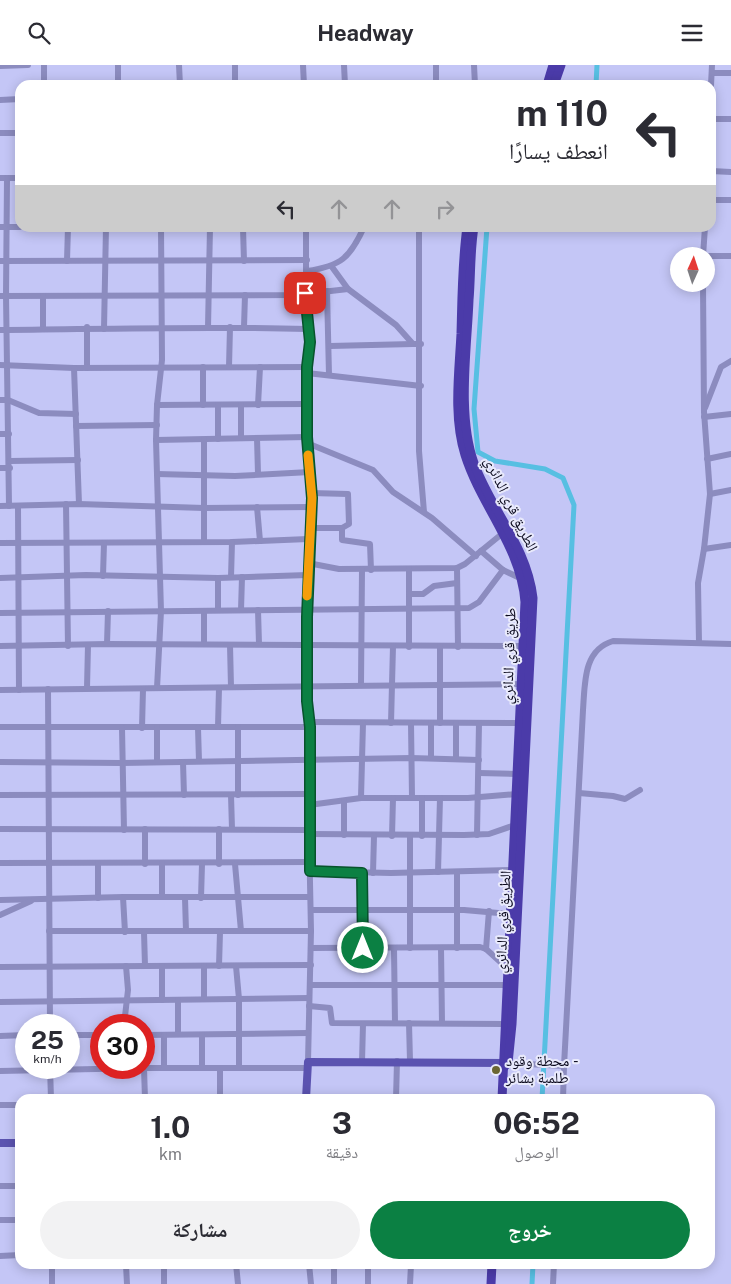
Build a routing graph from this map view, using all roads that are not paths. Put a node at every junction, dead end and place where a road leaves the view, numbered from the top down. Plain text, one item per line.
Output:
1 (28, 65) edge
2 (44, 65) edge
3 (118, 65) edge
4 (179, 65) edge
5 (235, 65) edge
6 (303, 65) edge
7 (344, 65) edge
8 (436, 65) edge
9 (474, 65) edge
10 (553, 65) edge
11 (561, 65) edge
12 (712, 65) edge
13 (0, 66) edge
14 (712, 73) junction
15 (731, 73) edge
16 (44, 80) edge
17 (118, 80) edge
18 (180, 80) edge
19 (234, 80) edge
20 (304, 80) edge
21 (345, 80) edge
22 (436, 80) edge
23 (475, 80) edge
24 (548, 80) edge
25 (556, 80) edge
26 (711, 80) edge
27 (15, 99) edge
28 (0, 100) edge
29 (716, 119) edge
30 (731, 119) edge
31 (0, 133) edge
32 (15, 133) edge
33 (716, 171) edge
34 (731, 172) edge
35 (4, 178) edge
36 (716, 200) edge
37 (731, 200) edge
38 (3, 227) edge
39 (68, 232) edge
40 (106, 232) edge
41 (161, 232) edge
42 (210, 232) edge
43 (243, 232) edge
44 (306, 232) edge
45 (361, 232) edge
46 (419, 232) edge
47 (467, 232) edge
48 (474, 232) edge
49 (705, 232) edge
50 (704, 247) edge
51 (715, 256) edge
52 (731, 256) edge
53 (105, 260) junction
54 (3, 261) edge
55 (67, 261) junction
56 (161, 261) junction
57 (209, 261) junction
58 (244, 261) junction
59 (307, 261) junction
60 (332, 267) junction
61 (307, 271) junction
62 (348, 289) junction
63 (327, 291) junction
64 (305, 293) junction
65 (703, 293) edge
66 (3, 295) edge
67 (43, 295) junction
68 (210, 295) junction
69 (245, 295) junction
70 (106, 296) junction
71 (162, 296) junction
72 (86, 327) junction
73 (230, 327) junction
74 (244, 327) junction
75 (208, 328) junction
76 (43, 329) junction
77 (104, 329) junction
78 (307, 329) junction
79 (3, 330) edge
80 (162, 330) junction
81 (413, 344) junction
82 (421, 345) junction
83 (330, 346) junction
84 (731, 361) edge
85 (3, 365) edge
86 (203, 367) junction
87 (229, 367) junction
88 (260, 367) junction
89 (74, 368) junction
90 (86, 368) junction
91 (161, 368) junction
92 (307, 370) junction
93 (329, 375) junction
94 (421, 386) junction
95 (0, 400) edge
96 (8, 400) junction
97 (307, 404) junction
98 (157, 405) junction
99 (203, 405) junction
100 (218, 405) junction
101 (240, 405) junction
102 (258, 405) junction
103 (76, 414) junction
104 (704, 414) junction
105 (731, 414) edge
106 (157, 425) junction
107 (76, 426) junction
108 (0, 434) edge
109 (9, 434) junction
110 (257, 437) junction
111 (241, 438) junction
112 (218, 439) junction
113 (156, 440) junction
114 (204, 440) junction
115 (307, 440) junction
116 (731, 454) edge
117 (708, 459) junction
118 (78, 460) junction
119 (10, 465) junction
120 (0, 468) edge
121 (310, 472) junction
122 (157, 474) junction
123 (258, 474) junction
124 (204, 475) junction
125 (731, 490) edge
126 (312, 493) junction
127 (710, 494) junction
128 (66, 504) junction
129 (79, 504) junction
130 (0, 506) edge
131 (9, 506) junction
132 (18, 506) junction
133 (157, 507) junction
134 (258, 507) junction
135 (312, 507) junction
136 (204, 508) junction
137 (424, 512) junction
138 (309, 528) junction
139 (342, 528) junction
140 (503, 533) junction
141 (308, 539) junction
142 (160, 541) junction
143 (204, 541) junction
144 (260, 541) junction
145 (0, 543) edge
146 (104, 543) junction
147 (232, 543) junction
148 (19, 544) junction
149 (66, 544) junction
150 (731, 545) edge
151 (704, 549) junction
152 (479, 553) junction
153 (308, 563) junction
154 (457, 568) junction
155 (362, 569) junction
156 (371, 569) junction
157 (409, 569) junction
158 (503, 569) junction
159 (308, 575) junction
160 (67, 576) junction
161 (103, 576) junction
162 (160, 577) junction
163 (231, 577) junction
164 (242, 577) junction
165 (0, 578) edge
166 (19, 578) junction
167 (218, 578) junction
168 (522, 579) junction
169 (458, 583) junction
170 (409, 594) junction
171 (409, 608) junction
172 (458, 608) junction
173 (361, 609) junction
174 (218, 610) junction
175 (241, 610) junction
176 (258, 610) junction
177 (307, 610) junction
178 (68, 611) junction
179 (108, 611) junction
180 (160, 611) junction
181 (204, 611) junction
182 (0, 613) edge
183 (19, 613) junction
184 (699, 643) junction
185 (107, 644) junction
186 (204, 644) junction
187 (731, 644) edge
188 (88, 645) junction
189 (159, 645) junction
190 (230, 645) junction
191 (259, 645) junction
192 (308, 645) junction
193 (0, 646) edge
194 (19, 646) junction
195 (68, 646) junction
196 (361, 646) junction
197 (393, 646) junction
198 (524, 646) junction
199 (409, 647) junction
200 (440, 647) junction
201 (458, 647) junction
202 (361, 684) junction
203 (392, 684) junction
204 (440, 684) junction
205 (522, 684) junction
206 (308, 685) junction
207 (231, 687) junction
208 (87, 688) junction
209 (158, 688) junction
210 (218, 688) junction
211 (48, 689) junction
212 (143, 689) junction
213 (0, 690) edge
214 (19, 690) junction
215 (363, 723) junction
216 (391, 723) junction
217 (411, 723) junction
218 (431, 723) junction
219 (440, 723) junction
220 (480, 723) junction
221 (520, 723) junction
222 (456, 724) junction
223 (310, 725) junction
224 (48, 726) junction
225 (0, 727) edge
226 (218, 727) junction
227 (238, 727) junction
228 (122, 728) junction
229 (142, 728) junction
230 (157, 728) junction
231 (198, 728) junction
232 (411, 758) junction
233 (430, 758) junction
234 (311, 759) junction
235 (362, 759) junction
236 (456, 759) junction
237 (479, 760) junction
238 (157, 761) junction
239 (199, 761) junction
240 (238, 761) junction
241 (0, 762) edge
242 (48, 762) junction
243 (183, 762) junction
244 (122, 763) junction
245 (479, 773) junction
246 (518, 774) junction
247 (640, 790) dead end
248 (579, 793) junction
249 (310, 794) junction
250 (517, 794) junction
251 (0, 795) edge
252 (49, 795) junction
253 (122, 795) junction
254 (184, 795) junction
255 (235, 795) junction
256 (412, 797) junction
257 (422, 797) junction
258 (361, 798) junction
259 (393, 798) junction
260 (440, 798) junction
261 (478, 798) junction
262 (344, 801) junction
263 (309, 805) junction
264 (515, 825) junction
265 (0, 829) edge
266 (48, 829) junction
267 (124, 829) junction
268 (145, 829) junction
269 (219, 829) junction
270 (232, 829) junction
271 (309, 832) junction
272 (344, 835) junction
273 (374, 835) junction
274 (477, 835) junction
275 (392, 836) junction
276 (422, 836) junction
277 (439, 836) junction
278 (410, 837) junction
279 (309, 862) junction
280 (0, 863) edge
281 (98, 864) junction
282 (162, 864) junction
283 (202, 864) junction
284 (219, 864) junction
285 (235, 864) junction
286 (49, 865) junction
287 (145, 865) junction
288 (512, 870) junction
289 (310, 871) junction
290 (438, 872) junction
291 (457, 872) junction
292 (362, 873) junction
293 (373, 873) junction
294 (410, 873) junction
295 (123, 897) junction
296 (162, 897) junction
297 (310, 897) junction
298 (98, 898) junction
299 (185, 898) junction
300 (201, 898) junction
301 (239, 898) junction
302 (0, 900) edge
303 (31, 900) junction
304 (49, 900) junction
305 (311, 910) junction
306 (363, 910) junction
307 (410, 910) junction
308 (457, 910) junction
309 (489, 911) junction
310 (510, 914) junction
311 (0, 915) edge
312 (49, 931) junction
313 (186, 931) junction
314 (240, 931) junction
315 (311, 931) junction
316 (125, 932) junction
317 (144, 932) junction
318 (220, 932) junction
319 (311, 948) junction
320 (363, 948) junction
321 (394, 948) junction
322 (410, 948) junction
323 (441, 948) junction
324 (457, 948) junction
325 (486, 949) junction
326 (311, 965) junction
327 (49, 966) junction
328 (126, 966) junction
329 (145, 966) junction
330 (162, 966) junction
331 (204, 966) junction
332 (220, 966) junction
333 (236, 966) junction
334 (0, 967) edge
335 (507, 968) junction
336 (310, 985) junction
337 (506, 985) junction
338 (394, 986) junction
339 (442, 986) junction
340 (162, 999) junction
341 (204, 999) junction
342 (239, 999) junction
343 (309, 999) junction
344 (178, 1000) junction
345 (50, 1001) junction
346 (126, 1001) junction
347 (0, 1002) edge
348 (309, 1006) junction
349 (50, 1014) edge
350 (125, 1014) edge
351 (395, 1023) junction
352 (409, 1023) junction
353 (442, 1023) junction
354 (363, 1024) junction
355 (504, 1024) junction
356 (308, 1033) junction
357 (178, 1034) junction
358 (15, 1035) edge
359 (155, 1035) edge
360 (164, 1035) junction
361 (202, 1035) junction
362 (239, 1035) junction
363 (0, 1036) edge
364 (397, 1061) junction
365 (410, 1061) junction
366 (362, 1062) junction
367 (504, 1064) junction
368 (308, 1065) junction
369 (564, 1066) junction
370 (155, 1068) edge
371 (164, 1068) junction
372 (202, 1068) junction
373 (220, 1068) junction
374 (239, 1068) junction
375 (15, 1070) edge
376 (0, 1071) edge
377 (50, 1079) edge
378 (144, 1079) edge
379 (51, 1094) edge
380 (145, 1094) edge
381 (220, 1094) edge
382 (306, 1094) edge
383 (396, 1094) edge
384 (502, 1094) edge
385 (563, 1094) edge
386 (0, 1105) edge
387 (15, 1105) edge
388 (0, 1143) edge
389 (15, 1143) edge
390 (15, 1185) edge
391 (0, 1186) edge
392 (0, 1220) edge
393 (15, 1220) edge
394 (15, 1255) edge
395 (0, 1256) edge
396 (52, 1269) edge
397 (126, 1269) edge
398 (164, 1269) edge
399 (236, 1269) edge
400 (309, 1269) edge
401 (334, 1269) edge
402 (368, 1269) edge
403 (411, 1269) edge
404 (492, 1269) edge
405 (554, 1269) edge
406 (52, 1284) edge
407 (127, 1284) edge
408 (164, 1284) edge
409 (238, 1284) edge
410 (310, 1284) edge
411 (334, 1284) edge
412 (368, 1284) edge
413 (410, 1284) edge
414 (491, 1284) edge
415 (553, 1284) edge

1 - 13 street
2 - 16 street
3 - 17 street
4 - 18 street
5 - 19 street
6 - 20 street
7 - 21 street
8 - 22 street
9 - 23 street
10 - 24 highway
11 - 25 highway
12 - 14 street
14 - 15 street
14 - 26 street
27 - 28 street
29 - 30 street
31 - 32 street
33 - 34 street
35 - 38 street
36 - 37 street
38 - 54 street
39 - 55 street
40 - 53 street
41 - 56 street
42 - 57 street
43 - 58 street
44 - 59 street
45 - 60 street
46 - 82 street
47 - 140 highway, طريق قري الدائري
48 - 367 highway, الطريق قري الدائري
49 - 50 street
51 - 52 street
53 - 55 street
53 - 56 street
53 - 70 street
54 - 55 street
54 - 66 street
56 - 57 street
56 - 71 street
57 - 58 street
57 - 68 street
58 - 59 street
59 - 61 street
60 - 61 street
60 - 62 street
61 - 64 street
62 - 63 street
62 - 81 street
63 - 64 street
63 - 83 street
64 - 69 street
64 - 78 street
65 - 104 street
66 - 67 street
66 - 79 street
67 - 70 street
67 - 76 street
68 - 69 street
68 - 71 street
68 - 75 street
69 - 74 street
70 - 71 street
70 - 77 street
71 - 80 street
72 - 76 street
72 - 77 street
72 - 90 street
73 - 74 street
73 - 75 street
73 - 87 street
74 - 78 street
75 - 80 street
76 - 79 street
77 - 80 street
78 - 92 street
79 - 85 street
80 - 91 street
81 - 82 street
81 - 83 street
82 - 94 street
83 - 93 street
84 - 104 street
85 - 89 street
85 - 96 street
86 - 87 street
86 - 91 street
86 - 99 street
87 - 88 street
88 - 92 street
88 - 102 street
89 - 90 street
89 - 103 street
90 - 91 street
91 - 98 street
92 - 93 street
92 - 97 street
93 - 94 street
94 - 137 street
95 - 96 street
96 - 103 street
96 - 109 street
97 - 102 street
97 - 115 street
98 - 99 street
98 - 106 street
99 - 100 street
100 - 101 street
100 - 112 street
101 - 102 street
101 - 111 street
103 - 107 street
104 - 105 street
104 - 117 street
106 - 107 street
106 - 113 street
107 - 118 street
108 - 109 street
109 - 119 street
110 - 111 street
110 - 115 street
110 - 123 street
111 - 112 street
112 - 114 street
113 - 114 street
113 - 122 street
114 - 124 street
115 - 121 street
115 - 137 street
116 - 117 street
117 - 127 street
118 - 119 street
118 - 129 street
119 - 120 street
119 - 131 street
121 - 123 street
121 - 126 street
122 - 124 street
122 - 133 street
123 - 124 street
124 - 136 street
125 - 127 street
126 - 135 street
126 - 139 street
127 - 151 street
128 - 129 street
128 - 132 street
128 - 149 street
129 - 133 street
130 - 131 street
131 - 132 street
132 - 148 street
133 - 136 street
133 - 142 street
134 - 135 street
134 - 136 street
134 - 144 street
135 - 138 street
136 - 143 street
137 - 152 street
138 - 139 street
138 - 141 street
139 - 156 street
140 - 152 street
140 - 168 highway, طريق قري الدائري
141 - 144 street
141 - 153 street
142 - 143 street
142 - 146 street
142 - 162 street
143 - 147 street
144 - 147 street
145 - 148 street
146 - 149 street
146 - 161 street
147 - 163 street
148 - 149 street
148 - 166 street
149 - 160 street
150 - 151 street
151 - 184 street
152 - 154 street
152 - 158 street
153 - 155 street
153 - 159 street
154 - 157 street
154 - 169 street
155 - 156 street
155 - 173 street
156 - 157 street
157 - 170 street
158 - 168 street
158 - 172 street
159 - 164 street
159 - 177 street
160 - 161 street
160 - 166 street
160 - 178 street
161 - 162 street
162 - 167 street
162 - 180 street
163 - 164 street
163 - 167 street
164 - 175 street
165 - 166 street
166 - 183 street
167 - 174 street
168 - 198 highway, طريق قري الدائري
169 - 170 street
169 - 172 street
170 - 171 street
171 - 172 street
171 - 173 street
171 - 199 street
172 - 201 street
173 - 177 street
173 - 196 street
174 - 175 street
174 - 181 street
175 - 176 street
176 - 177 street
176 - 191 street
177 - 192 street
178 - 179 street
178 - 183 street
178 - 195 street
179 - 180 street
179 - 185 street
180 - 181 street
180 - 189 street
181 - 186 street
182 - 183 street
183 - 194 street
184 - 187 street
184 - 248 street
185 - 188 street
185 - 189 street
186 - 189 street
186 - 190 street
188 - 195 street
188 - 208 street
189 - 209 street
190 - 191 street
190 - 207 street
191 - 192 street
192 - 196 street
192 - 206 street
193 - 194 street
194 - 195 street
194 - 214 street
196 - 197 street
196 - 202 street
197 - 199 street
197 - 203 street
198 - 201 street
198 - 205 highway, طريق قري الدائري
199 - 200 street
200 - 201 street
200 - 204 street
202 - 203 street
202 - 206 street
203 - 204 street
203 - 216 street
204 - 205 street
204 - 219 street
205 - 221 highway, طريق قري الدائري
206 - 207 street
206 - 223 street
207 - 210 street
208 - 211 street
208 - 212 street
209 - 210 street
209 - 212 street
210 - 226 street
211 - 214 street
211 - 224 street
212 - 229 street
213 - 214 street
215 - 216 street
215 - 223 street
215 - 235 street
216 - 217 street
217 - 218 street
217 - 232 street
218 - 219 street
218 - 233 street
219 - 222 street
220 - 221 street
220 - 222 street
220 - 237 street
221 - 246 highway, طريق قري الدائري
222 - 236 street
223 - 227 street
223 - 234 street
224 - 225 street
224 - 228 street
224 - 242 street
226 - 227 street
226 - 231 street
227 - 240 street
228 - 229 street
228 - 244 street
229 - 230 street
230 - 231 street
230 - 238 street
231 - 239 street
232 - 233 street
232 - 235 street
232 - 256 street
233 - 236 street
234 - 235 street
234 - 240 street
234 - 249 street
235 - 258 street
236 - 237 street
237 - 245 street
238 - 243 street
238 - 244 street
239 - 240 street
239 - 243 street
240 - 255 street
241 - 242 street
242 - 244 street
242 - 252 street
243 - 254 street
244 - 253 street
245 - 246 street
245 - 261 street
246 - 250 highway, طريق قري الدائري
247 - 248 street
248 - 369 street
249 - 255 street
249 - 263 street
250 - 261 street
250 - 264 highway, طريق قري الدائري
251 - 252 street
252 - 253 street
252 - 266 street
253 - 254 street
253 - 267 street
254 - 255 street
255 - 270 street
256 - 257 street
256 - 259 street
257 - 260 street
257 - 276 street
258 - 259 street
258 - 262 street
259 - 275 street
260 - 261 street
260 - 277 street
261 - 274 street
262 - 263 street
262 - 272 street
263 - 271 street
264 - 274 street
264 - 288 highway, طريق قري الدائري
265 - 266 street
266 - 267 street
266 - 286 street
267 - 268 street
268 - 269 street
268 - 287 street
269 - 270 street
269 - 284 street
270 - 271 street
271 - 272 street
271 - 279 street
272 - 273 street
273 - 275 street
273 - 293 street
274 - 277 street
275 - 278 street
276 - 277 street
276 - 278 street
277 - 290 street
278 - 294 street
279 - 285 street
279 - 289 street
280 - 286 street
281 - 286 street
281 - 287 street
281 - 298 street
282 - 283 street
282 - 287 street
282 - 296 street
283 - 284 street
283 - 300 street
284 - 285 street
285 - 301 street
286 - 304 street
288 - 291 street
288 - 310 highway, طريق قري الدائري
289 - 292 street
289 - 297 street
290 - 291 street
290 - 294 street
291 - 308 street
292 - 293 street
292 - 306 street
293 - 294 street
294 - 307 street
295 - 296 street
295 - 298 street
295 - 316 street
296 - 299 street
297 - 301 street
297 - 305 street
298 - 304 street
299 - 300 street
299 - 313 street
300 - 301 street
301 - 314 street
302 - 303 street
303 - 304 street
303 - 311 street
304 - 312 street
305 - 306 street
305 - 315 street
306 - 307 street
306 - 320 street
307 - 308 street
307 - 322 street
308 - 309 street
308 - 324 street
309 - 310 street
309 - 325 street
310 - 335 highway, طريق قري الدائري
312 - 316 street
312 - 327 street
313 - 317 street
313 - 318 street
314 - 315 street
314 - 318 street
315 - 319 street
316 - 317 street
317 - 329 street
318 - 332 street
319 - 320 street
319 - 326 street
320 - 321 street
321 - 322 street
321 - 338 street
322 - 323 street
323 - 324 street
323 - 339 street
324 - 325 street
325 - 335 street
326 - 333 street
326 - 336 street
327 - 328 street
327 - 334 street
327 - 345 street
328 - 329 street
328 - 346 street
329 - 330 street
330 - 331 street
330 - 340 street
331 - 332 street
331 - 341 street
332 - 333 street
333 - 342 street
335 - 337 highway, طريق قري الدائري
336 - 338 street
336 - 343 street
337 - 339 street
337 - 355 highway, طريق قري الدائري
338 - 339 street
338 - 351 street
339 - 353 street
340 - 344 street
340 - 346 street
341 - 342 street
341 - 344 street
342 - 343 street
342 - 362 street
343 - 348 street
344 - 357 street
345 - 346 street
345 - 347 street
345 - 349 street
346 - 350 street
348 - 354 street
348 - 356 street
351 - 352 street
351 - 354 street
352 - 353 street
352 - 365 street
353 - 355 street
354 - 366 street
355 - 367 highway, طريق قري الدائري
356 - 362 street
356 - 368 street
357 - 360 street
357 - 361 street
358 - 363 street
359 - 360 street
360 - 371 street
361 - 362 street
361 - 372 street
362 - 374 street
364 - 365 main road
364 - 366 main road
364 - 383 street
365 - 367 main road
366 - 368 main road
367 - 369 street
367 - 384 highway, طريق قري الدائري
368 - 374 street
368 - 382 main road
369 - 385 street
370 - 371 street
371 - 372 street
372 - 373 street
373 - 374 street
373 - 381 street
375 - 376 street
377 - 379 street
378 - 380 street
386 - 387 street
388 - 389 main road
390 - 391 street
392 - 393 street
394 - 395 street
396 - 406 street
397 - 407 street
398 - 408 street
399 - 409 street
400 - 410 street
401 - 411 street
402 - 412 street
403 - 413 street
404 - 414 highway
405 - 415 street

